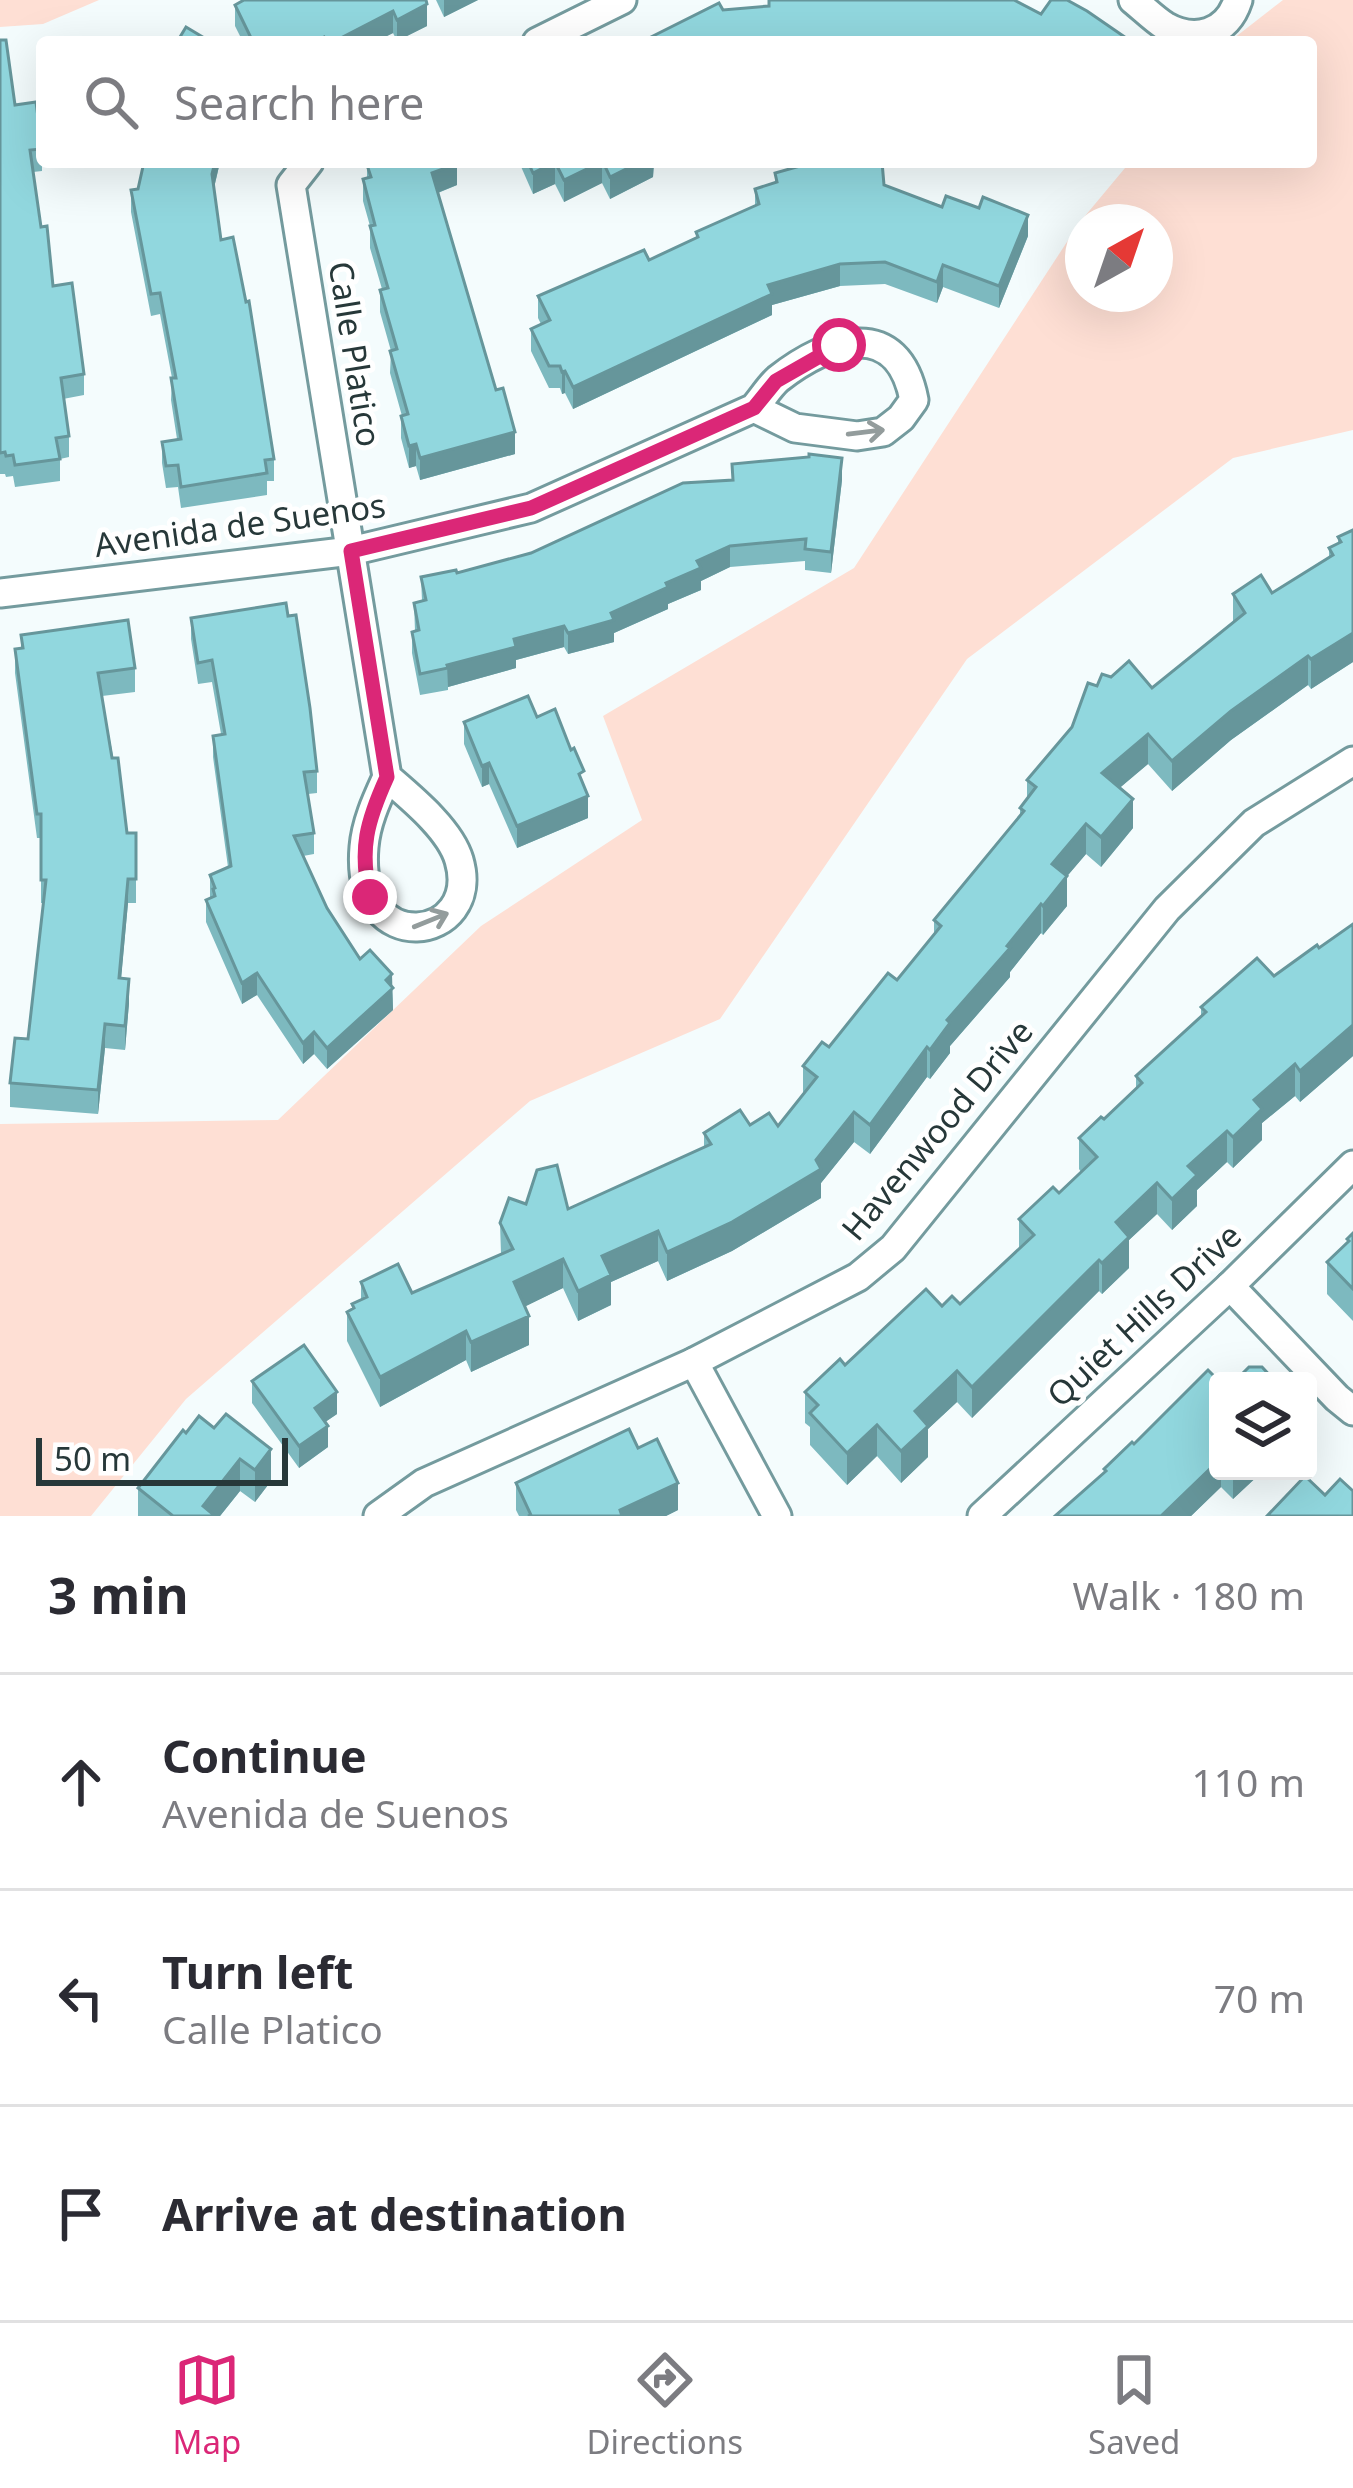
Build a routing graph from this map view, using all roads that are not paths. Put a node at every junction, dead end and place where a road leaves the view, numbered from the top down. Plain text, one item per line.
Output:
1 (622, 0) edge
2 (1133, 0) edge
3 (1238, 0) edge
4 (549, 36) edge
5 (1190, 36) edge
6 (1195, 36) edge
7 (305, 168) edge
8 (754, 408) junction
9 (351, 551) junction
10 (0, 593) edge
11 (1353, 761) edge
12 (387, 777) junction
13 (1353, 1165) edge
14 (1230, 1286) junction
15 (694, 1362) junction
16 (1353, 1412) edge
17 (378, 1516) edge
18 (777, 1516) edge
19 (982, 1516) edge

1 - 4 street
2 - 5 street
3 - 6 street
7 - 9 street, Calle Platico
8 -> 8 street, Avenida de Suenos
8 - 9 street, Avenida de Suenos
9 - 10 street, Avenida de Suenos
9 - 12 street, Calle Platico
11 - 15 street, Havenwood Drive
12 -> 12 street, Calle Platico
13 - 14 street, Quiet Hills Drive
14 - 16 street
14 - 19 street, Quiet Hills Drive
15 - 17 street, Havenwood Drive
15 - 18 street

